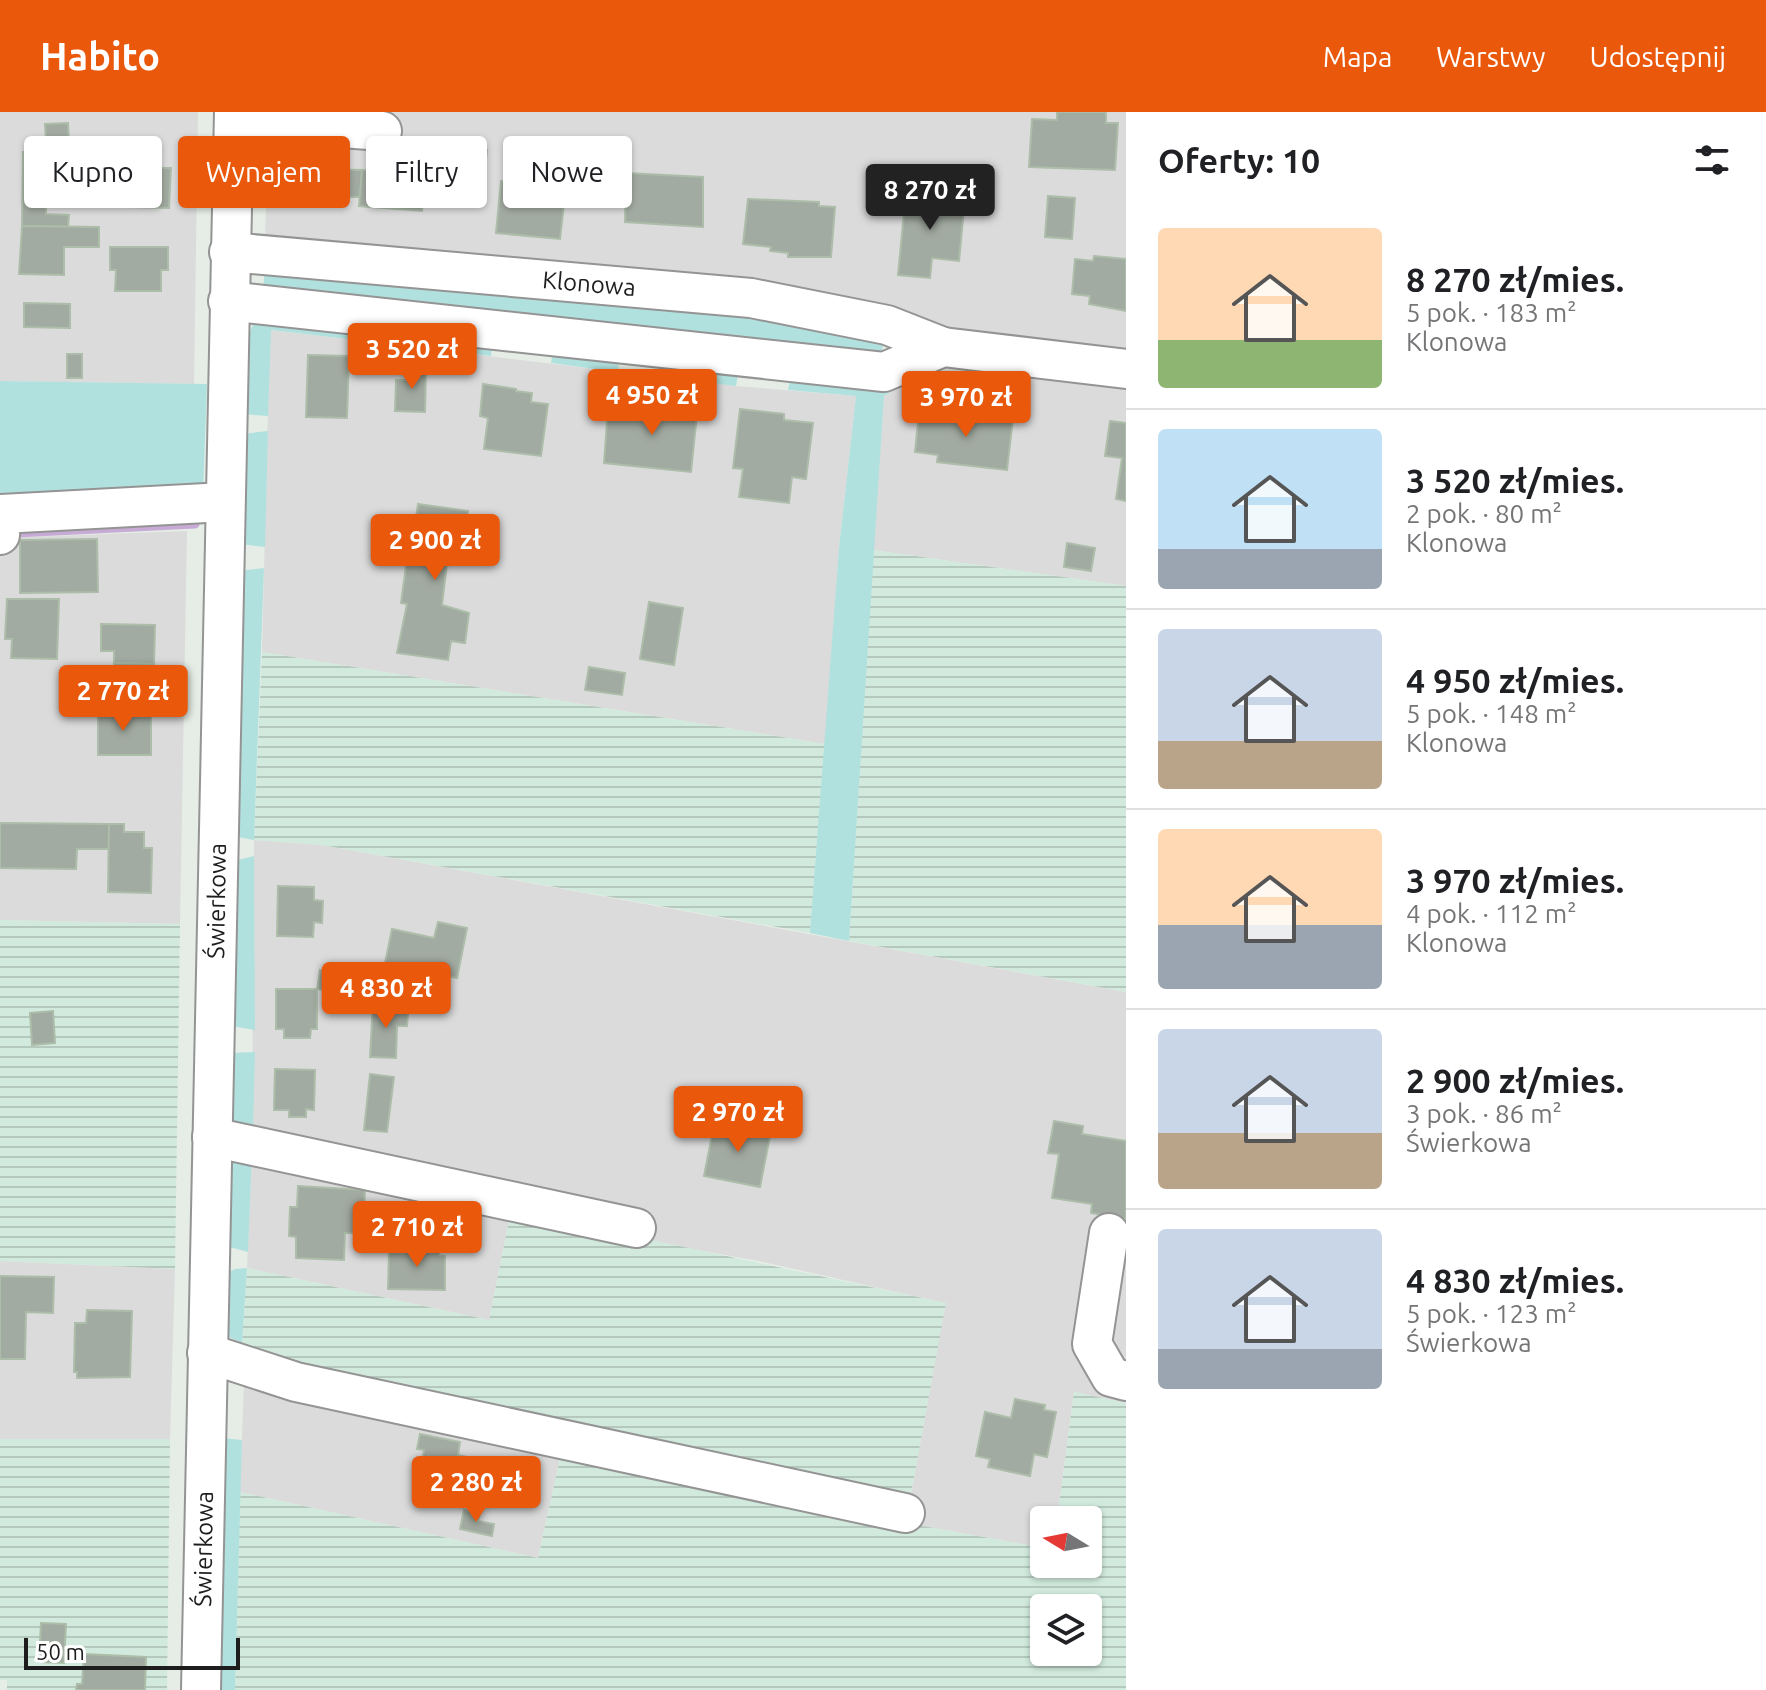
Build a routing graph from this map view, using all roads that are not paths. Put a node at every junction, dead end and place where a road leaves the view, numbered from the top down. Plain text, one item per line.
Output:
1 (234, 116) edge
2 (382, 131) dead end
3 (229, 252) junction
4 (228, 301) junction
5 (943, 347) junction
6 (1126, 369) edge
7 (225, 502) junction
8 (0, 535) edge
9 (212, 1137) junction
10 (636, 1228) dead end
11 (1109, 1233) dead end
12 (207, 1353) junction
13 (1126, 1381) edge
14 (905, 1513) dead end
15 (201, 1690) edge

1 - 2 street
1 - 3 street, Świerkowa
3 - 4 street, Świerkowa
3 - 5 street, Klonowa
4 - 5 street, Klonowa
4 - 7 street, Świerkowa
5 - 6 street, Klonowa
7 - 8 street
7 - 9 street, Świerkowa
9 - 10 street
9 - 12 street, Świerkowa
11 - 13 street
12 - 14 street
12 - 15 street, Świerkowa

